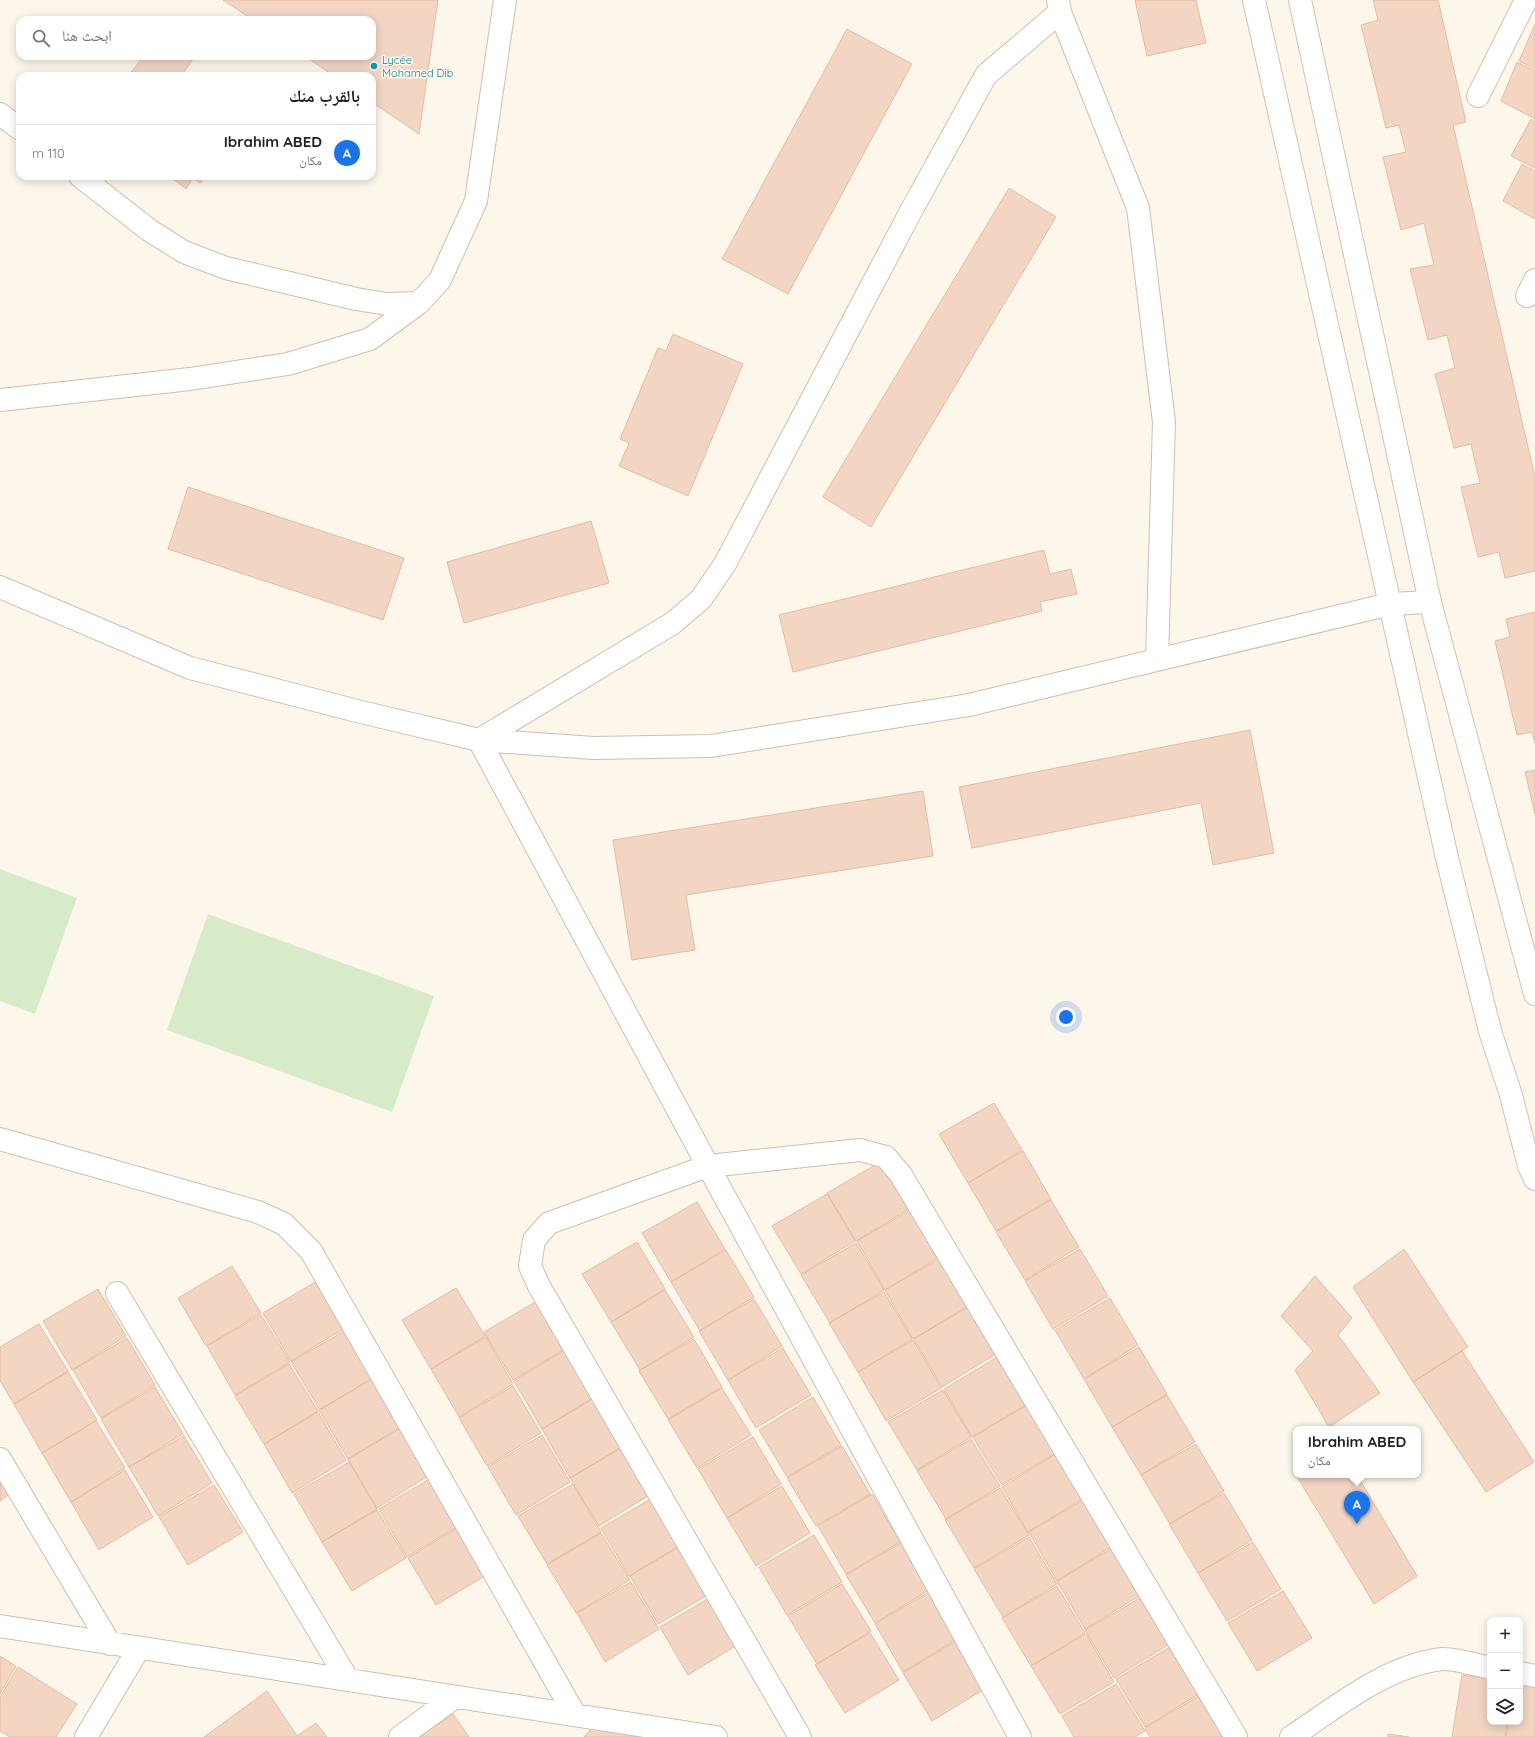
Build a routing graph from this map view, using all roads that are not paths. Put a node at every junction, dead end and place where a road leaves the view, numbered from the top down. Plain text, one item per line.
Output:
1 (505, 0) edge
2 (1254, 0) edge
3 (1300, 0) edge
4 (1526, 0) edge
5 (1059, 6) edge
6 (1478, 96) dead end
7 (0, 114) edge
8 (16, 126) edge
9 (85, 180) edge
10 (419, 303) junction
11 (0, 400) edge
12 (0, 587) edge
13 (1430, 602) junction
14 (1390, 604) junction
15 (1157, 659) junction
16 (479, 740) junction
17 (1535, 994) edge
18 (0, 1139) edge
19 (708, 1166) junction
20 (1535, 1179) edge
21 (117, 1292) dead end
22 (0, 1459) edge
23 (0, 1626) edge
24 (110, 1644) junction
25 (139, 1648) junction
26 (1487, 1667) edge
27 (1523, 1674) edge
28 (1535, 1676) edge
29 (348, 1680) junction
30 (455, 1697) junction
31 (575, 1715) junction
32 (86, 1737) edge
33 (400, 1737) edge
34 (716, 1737) edge
35 (800, 1737) edge
36 (1020, 1737) edge
37 (1236, 1737) edge
38 (1291, 1737) edge

1 - 10 street
2 - 14 street
3 - 13 street
4 - 6 street
5 - 15 street
5 - 16 street
7 - 8 street
9 - 10 street
10 - 11 street
12 - 16 street
13 - 14 street
13 - 17 street
14 - 15 street
14 - 20 street
15 - 16 street
16 - 19 street
18 - 31 street
19 - 35 street
19 - 36 street
19 - 37 street
21 - 29 street
22 - 24 street
23 - 24 street
24 - 25 street
25 - 29 street
25 - 32 street
26 - 38 street
27 - 28 street
29 - 30 street
30 - 31 street
30 - 33 street
31 - 34 street

